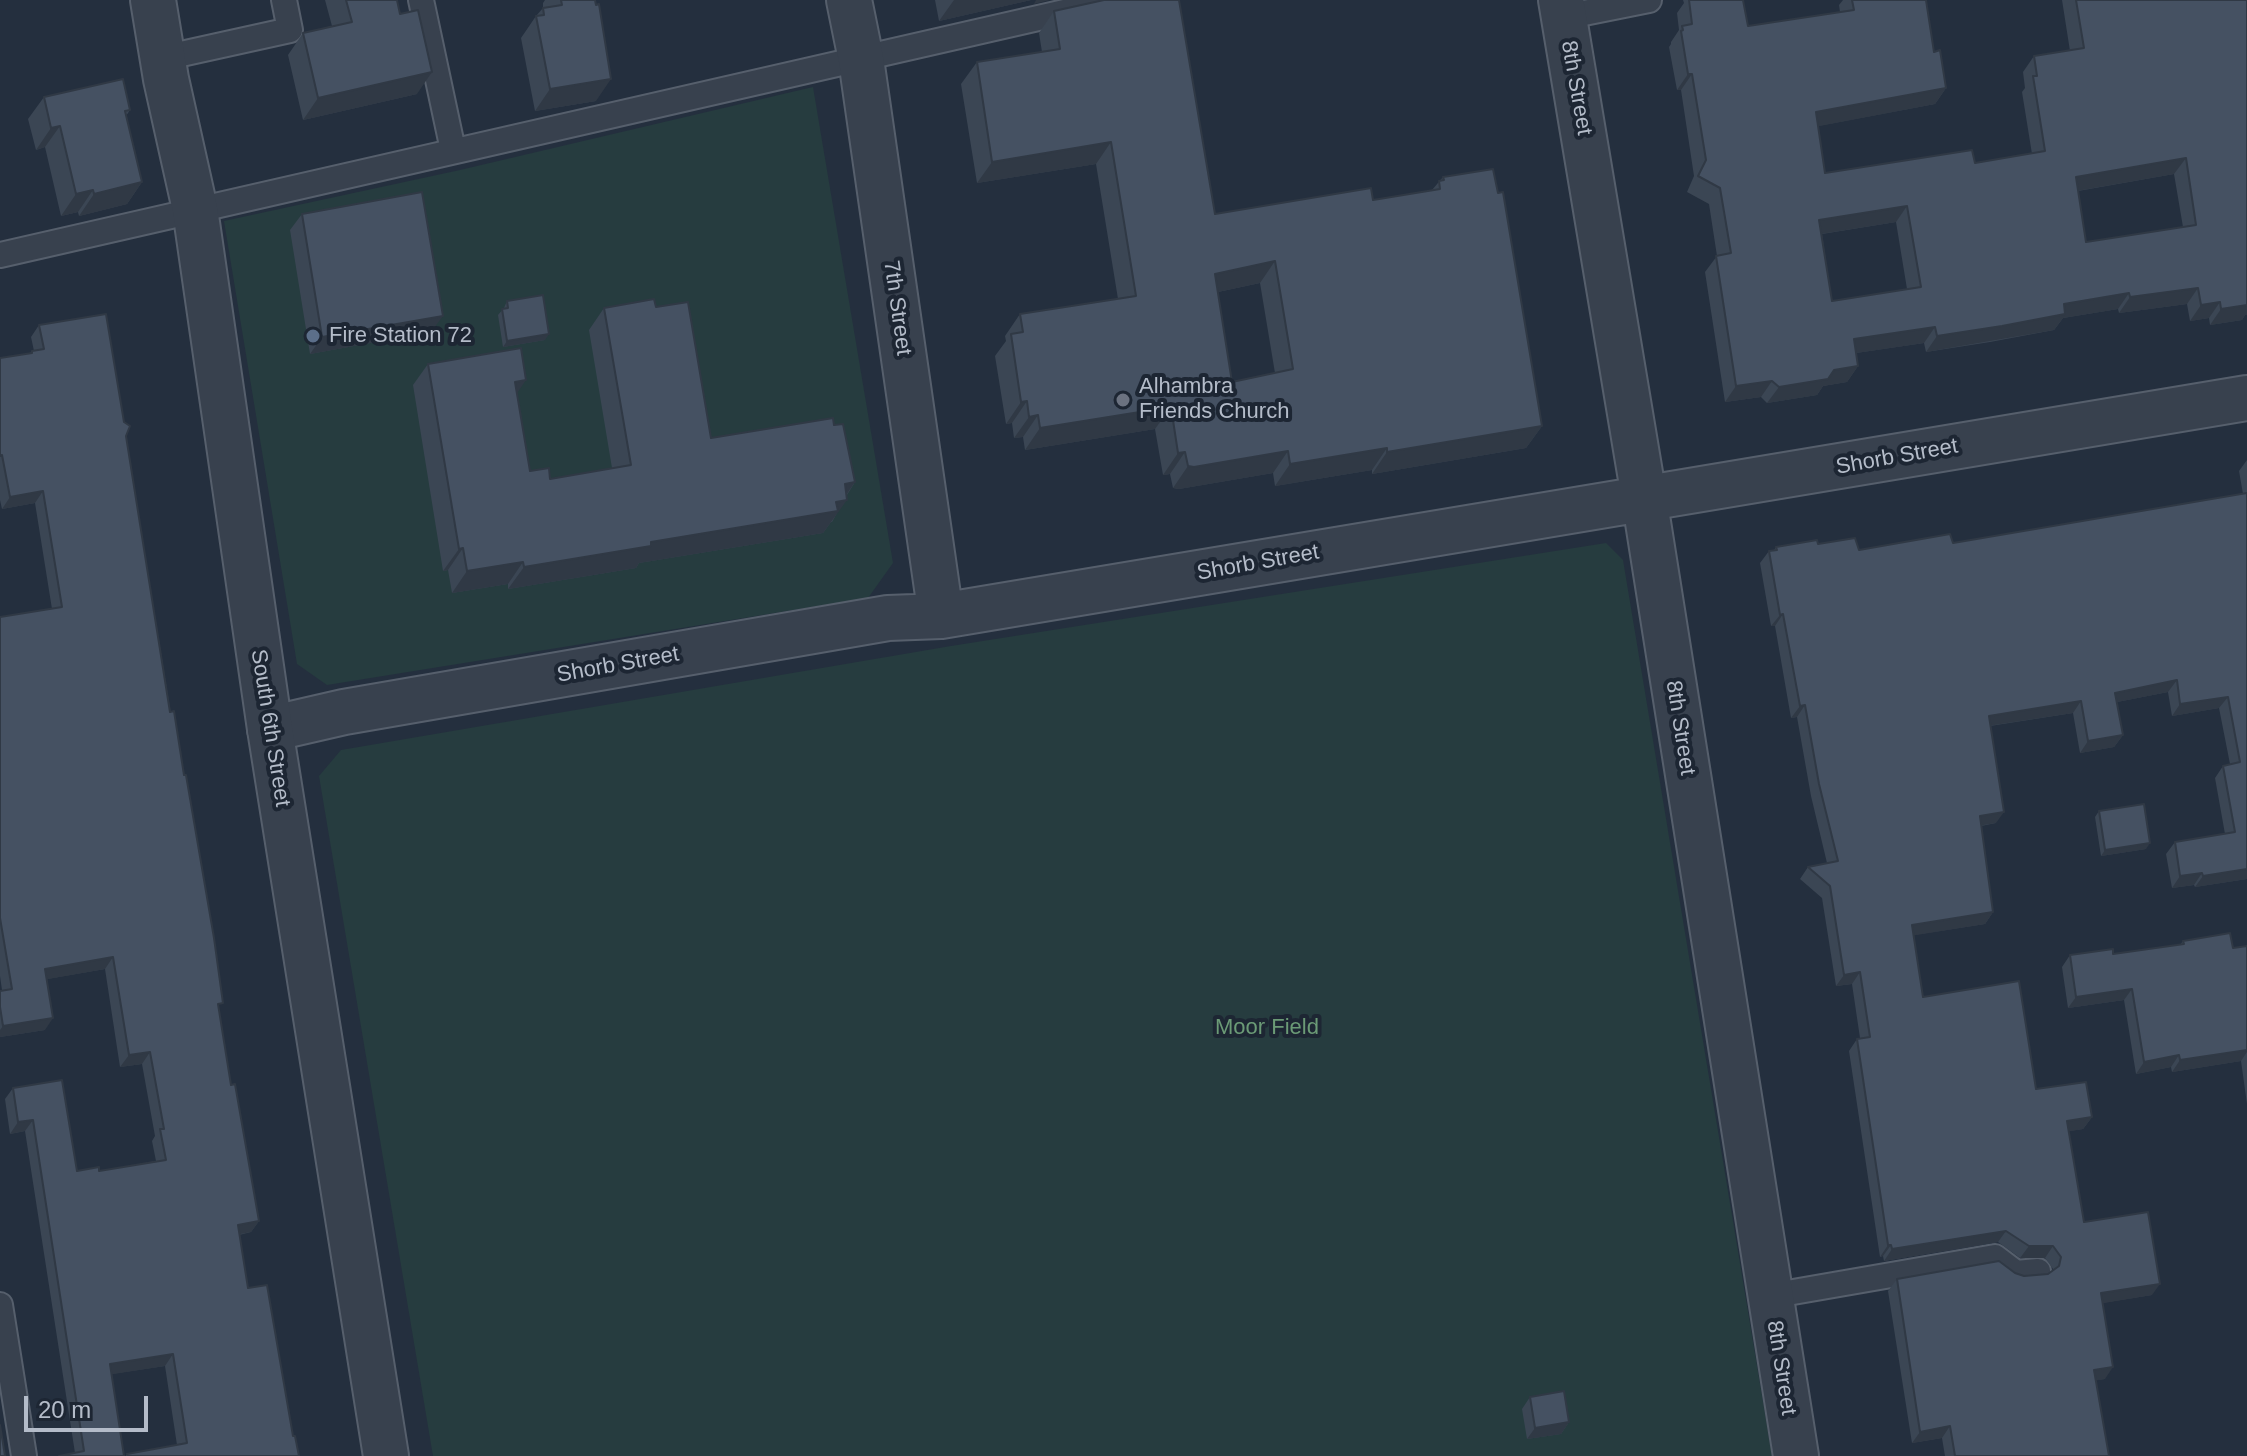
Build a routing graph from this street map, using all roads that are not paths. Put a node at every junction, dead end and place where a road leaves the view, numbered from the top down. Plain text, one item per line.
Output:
1 (153, 0) edge
2 (284, 0) edge
3 (421, 0) edge
4 (849, 0) edge
5 (1117, 0) edge
6 (1649, 0) edge
7 (1562, 8) edge
8 (163, 58) junction
9 (861, 59) junction
10 (453, 150) junction
11 (195, 209) junction
12 (0, 255) edge
13 (2247, 398) edge
14 (1644, 497) junction
15 (941, 616) junction
16 (270, 729) junction
17 (2038, 1271) edge
18 (1770, 1296) junction
19 (0, 1305) edge
20 (24, 1456) edge
21 (386, 1456) edge
22 (1796, 1456) edge

1 - 8 street, South 6th Street
2 - 8 lane
3 - 10 lane
4 - 9 street, 7th Street
5 - 9 lane
6 - 7 lane
7 - 14 street, 8th Street
8 - 11 street, South 6th Street
9 - 10 lane
9 - 15 street, 7th Street
10 - 11 lane
11 - 12 lane
11 - 16 street, South 6th Street
13 - 14 street, Shorb Street
14 - 15 street, Shorb Street
14 - 18 street, 8th Street
15 - 16 street, Shorb Street
16 - 21 street, South 6th Street
17 - 18 lane
18 - 22 street, 8th Street
19 - 20 lane

